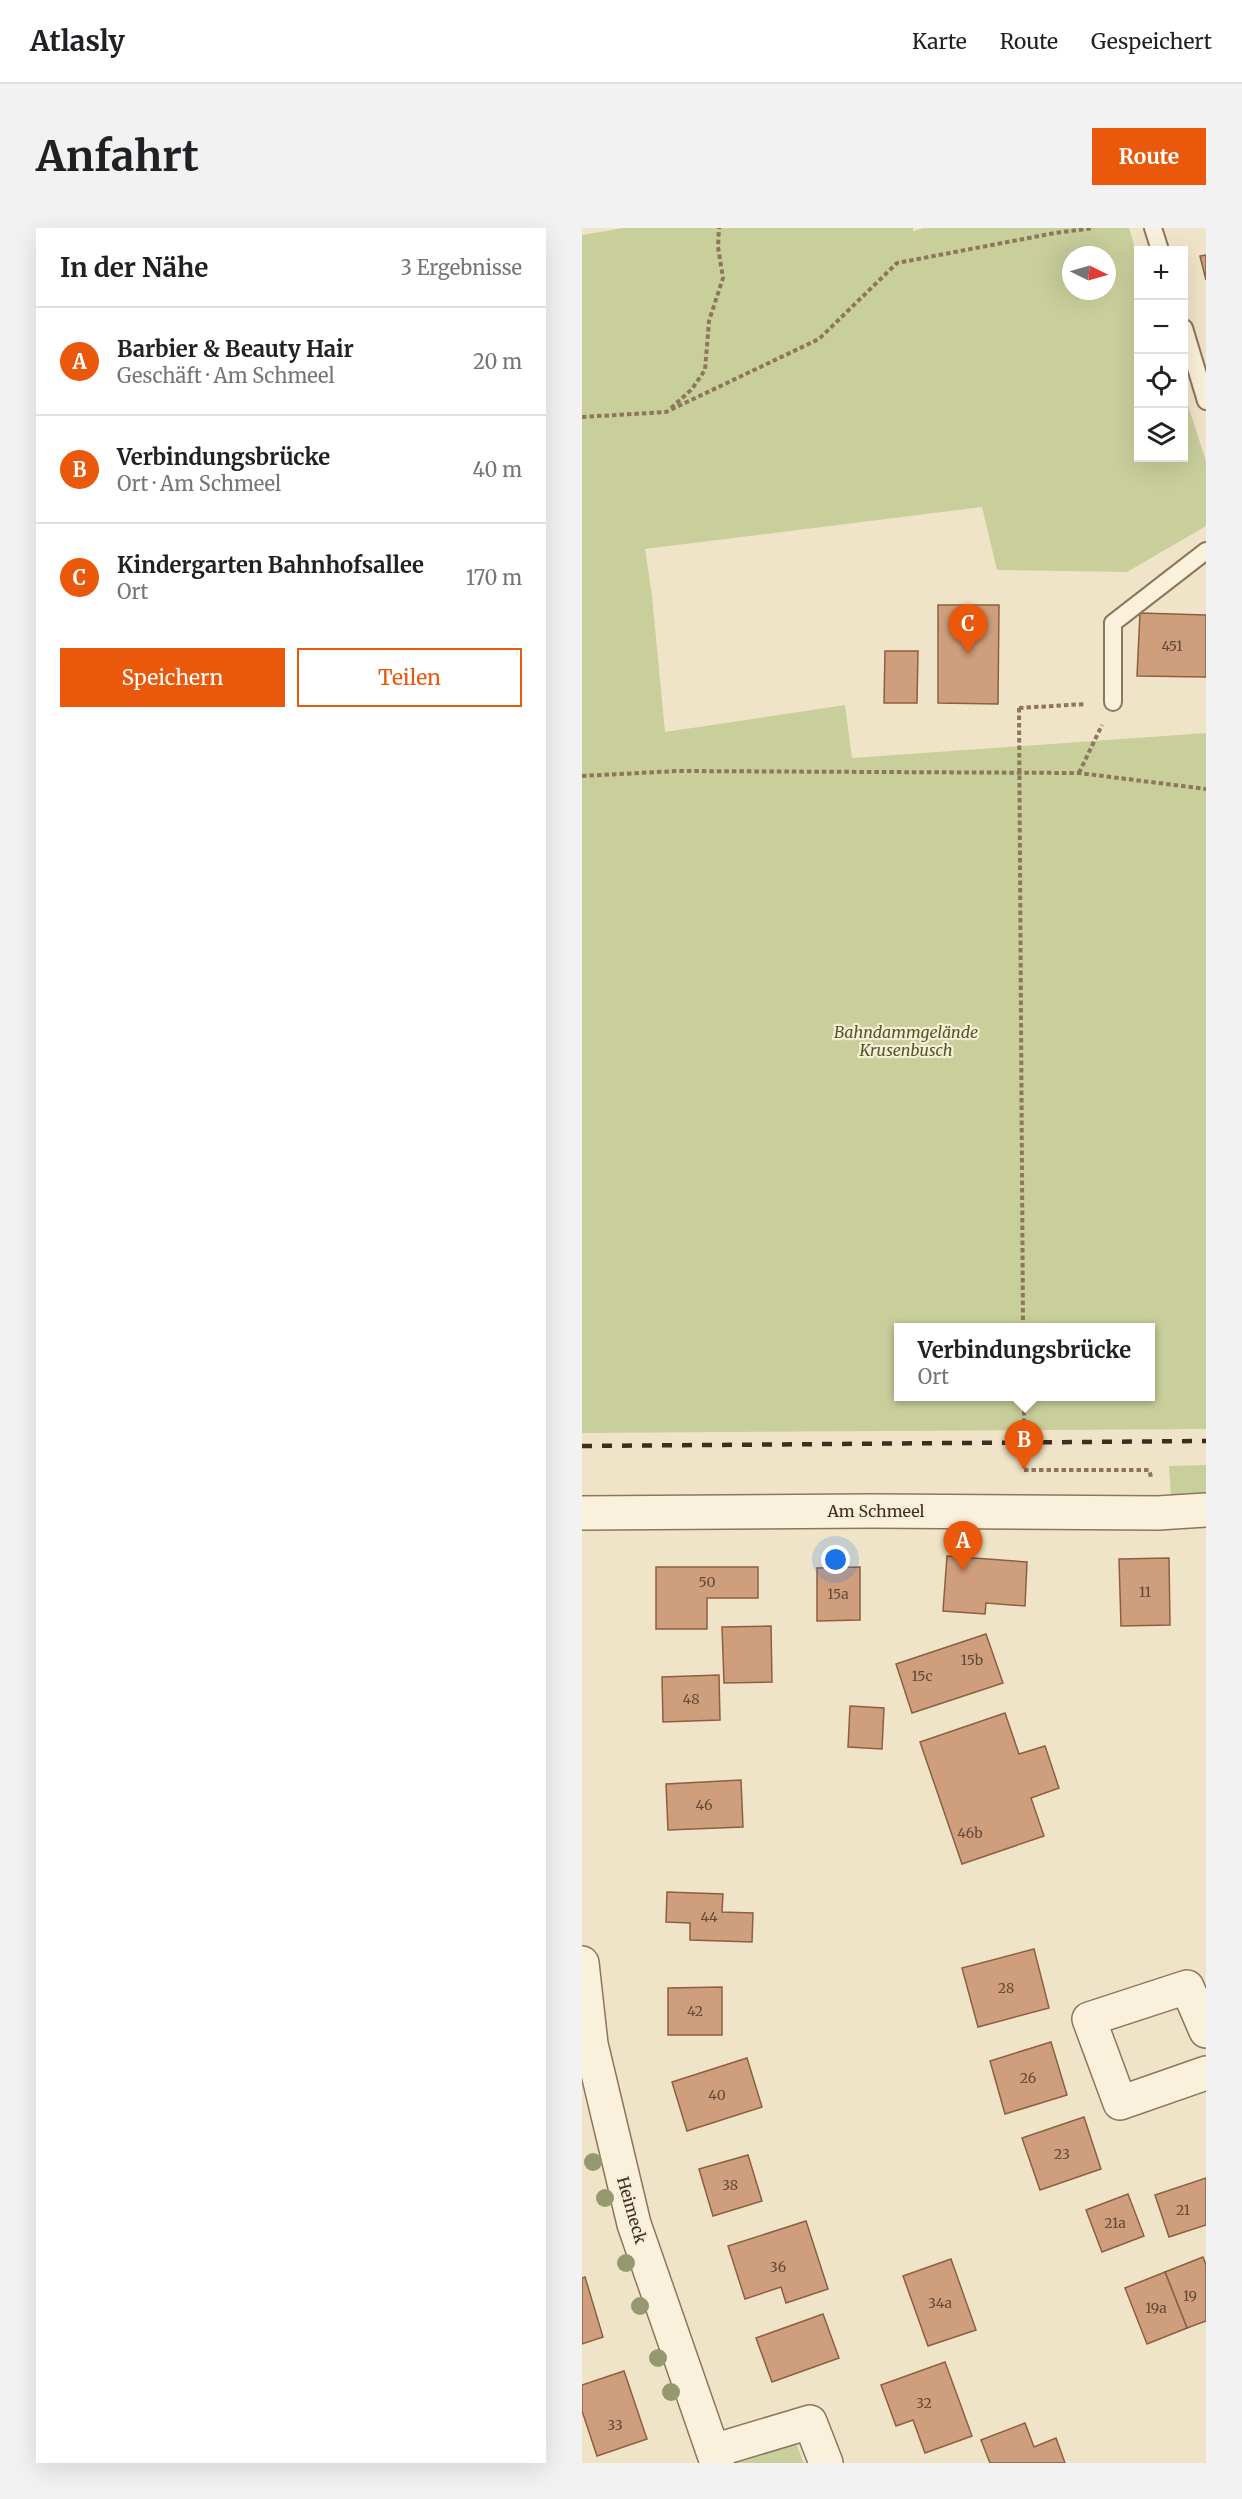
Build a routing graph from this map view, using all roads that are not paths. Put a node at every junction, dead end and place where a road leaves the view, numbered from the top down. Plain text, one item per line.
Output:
1 (1153, 228) edge
2 (1159, 246) edge
3 (1188, 341) edge
4 (1206, 402) edge
5 (1206, 551) edge
6 (1113, 702) road end
7 (1206, 1510) edge
8 (582, 1513) edge
9 (582, 1963) edge
10 (1206, 2031) edge
11 (1206, 2073) edge
12 (715, 2457) edge
13 (826, 2463) edge

1 - 2 lane
3 - 4 lane
5 - 6 lane
7 - 8 street, Am Schmeel
9 - 12 street, Heimeck
10 - 11 street
12 - 13 street, Heimeck

